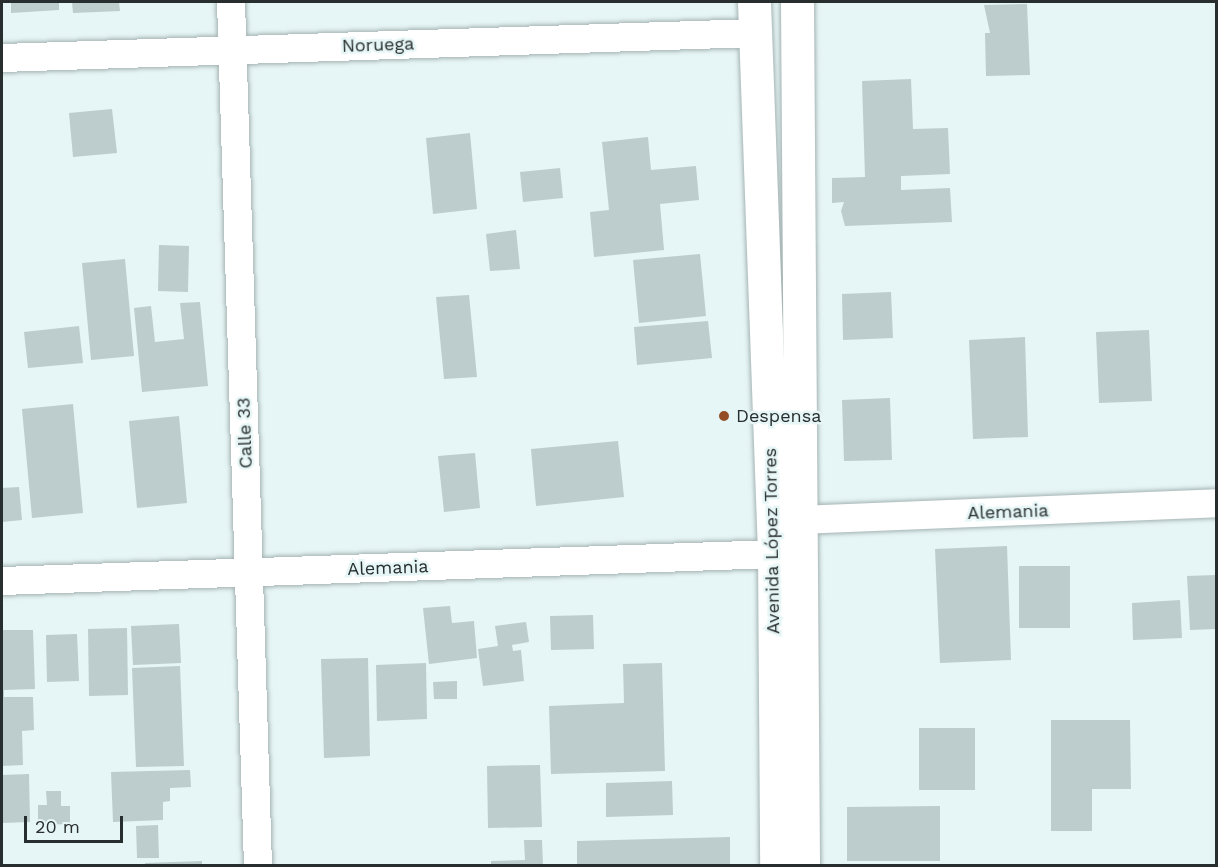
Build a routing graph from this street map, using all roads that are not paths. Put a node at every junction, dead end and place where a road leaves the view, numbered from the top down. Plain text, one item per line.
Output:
1 (231, 2) edge
2 (797, 2) edge
3 (754, 17) edge
4 (232, 50) junction
5 (2, 58) edge
6 (1216, 503) edge
7 (800, 520) junction
8 (774, 554) junction
9 (249, 573) junction
10 (2, 580) edge
11 (258, 866) edge
12 (776, 866) edge
13 (803, 866) edge

1 - 4 street, Calle 33
2 - 7 main road, Avenida López Torres
3 - 4 street, Noruega
3 - 8 main road, Avenida López Torres
4 - 5 street, Noruega
4 - 9 street, Calle 33
6 - 7 street, Alemania
7 - 13 main road, Avenida López Torres
8 - 9 street, Alemania
8 - 12 main road, Avenida López Torres
9 - 10 street, Alemania
9 - 11 street, Calle 33

